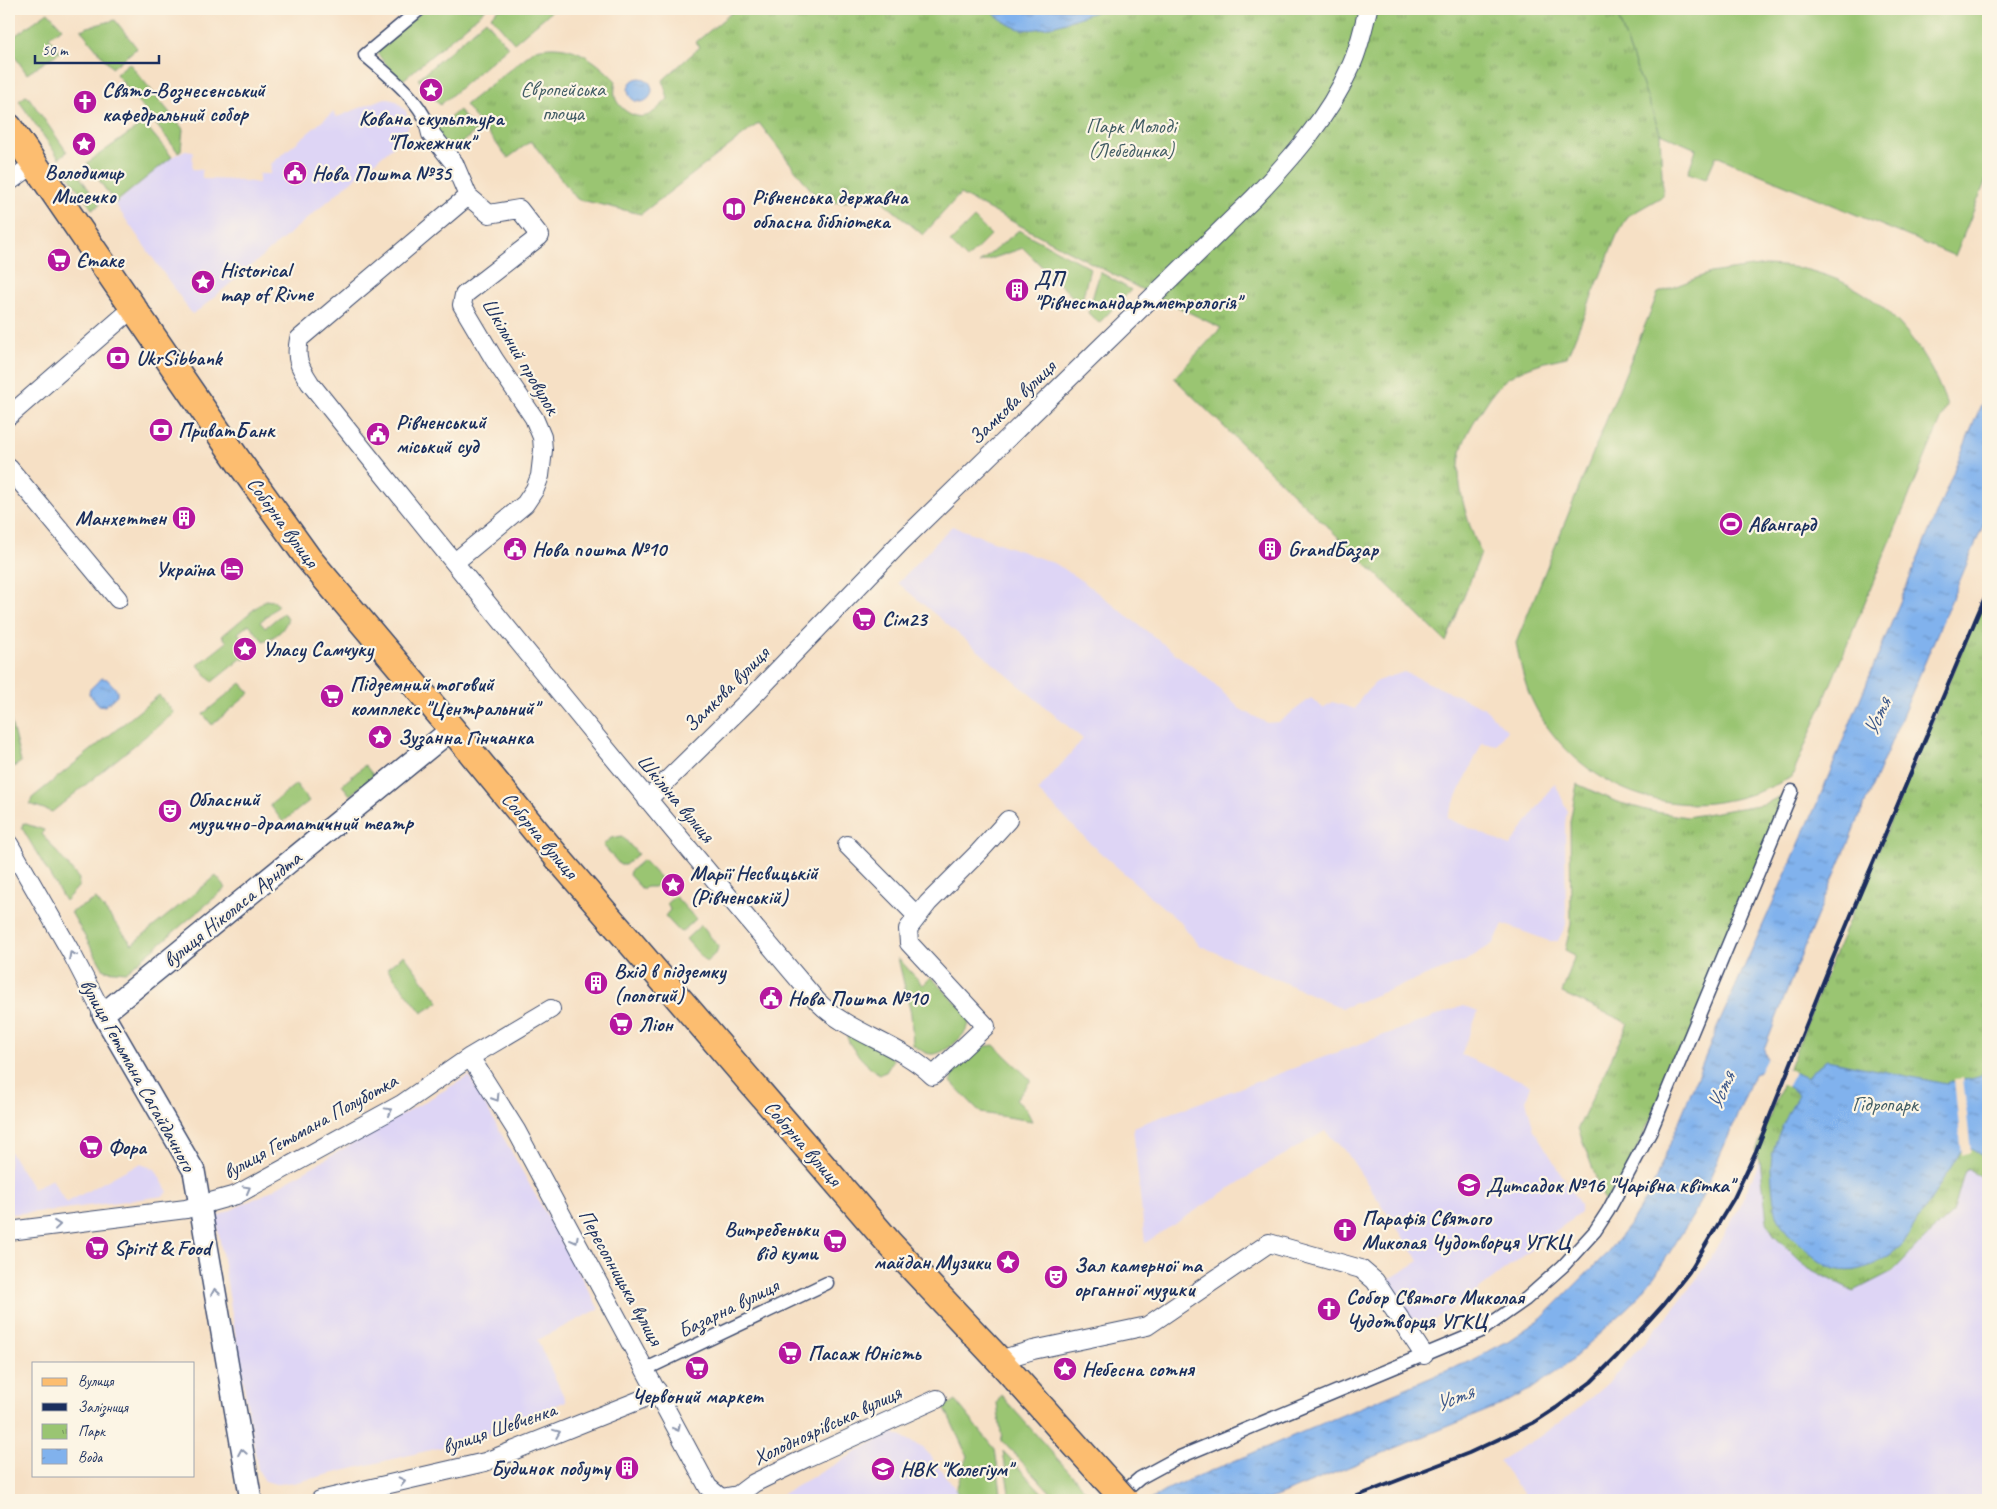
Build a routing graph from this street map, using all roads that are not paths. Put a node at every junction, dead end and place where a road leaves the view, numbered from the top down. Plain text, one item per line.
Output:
1 (420, 9) edge
2 (1368, 9) edge
3 (429, 126) joint
4 (9, 127) edge
5 (34, 164) junction
6 (9, 182) edge
7 (468, 196) junction
8 (133, 308) junction
9 (9, 416) edge
10 (9, 468) edge
11 (455, 562) junction
12 (118, 599) dead end
13 (452, 729) junction
14 (1792, 791) dead end
15 (647, 800) junction
16 (1008, 820) dead end
17 (9, 844) edge
18 (847, 845) dead end
19 (917, 916) junction
20 (551, 1009) dead end
21 (103, 1014) junction
22 (470, 1057) junction
23 (201, 1206) junction
24 (9, 1231) edge
25 (827, 1283) dead end
26 (1424, 1355) junction
27 (999, 1360) junction
28 (646, 1369) junction
29 (657, 1390) junction
30 (937, 1399) dead end
31 (740, 1498) edge
32 (251, 1500) edge
33 (320, 1500) edge
34 (1114, 1500) edge
35 (1126, 1500) edge

1 - 3 street
2 - 15 street, Замкова вулиця
3 - 7 street
4 - 5 main road, Соборна вулиця
5 - 6 street
5 - 8 main road, Соборна вулиця
7 - 11 street, Шкільна вулиця
7 - 11 street, Шкільний провулок
8 - 9 street
8 - 13 main road, Соборна вулиця
10 - 12 street
11 - 15 street, Шкільна вулиця
13 - 21 street, вулиця Ніколаса Арндта
13 - 27 main road, Соборна вулиця
14 - 26 street
15 - 19 street, Шкільна вулиця
16 - 19 street, Шкільна вулиця
21 -> 17 street, вулиця Гетьмана Сагайдачного
18 - 19 street
20 - 22 street, вулиця Гетьмана Полуботка
21 - 23 street, вулиця Гетьмана Сагайдачного
23 -> 22 street, вулиця Гетьмана Полуботка
22 -> 28 street, Пересопницька вулиця
24 -> 23 street, вулиця Гетьмана Полуботка
32 -> 23 street, вулиця Гетьмана Сагайдачного
25 - 28 street, Базарна вулиця
26 - 27 street
26 - 34 street
27 - 35 main road, Соборна вулиця, bridge
28 - 29 street, Пересопницька вулиця
29 -> 31 street, Пересопницька вулиця
33 -> 29 street, вулиця Шевченка
30 - 31 street, Холодноярівська вулиця

